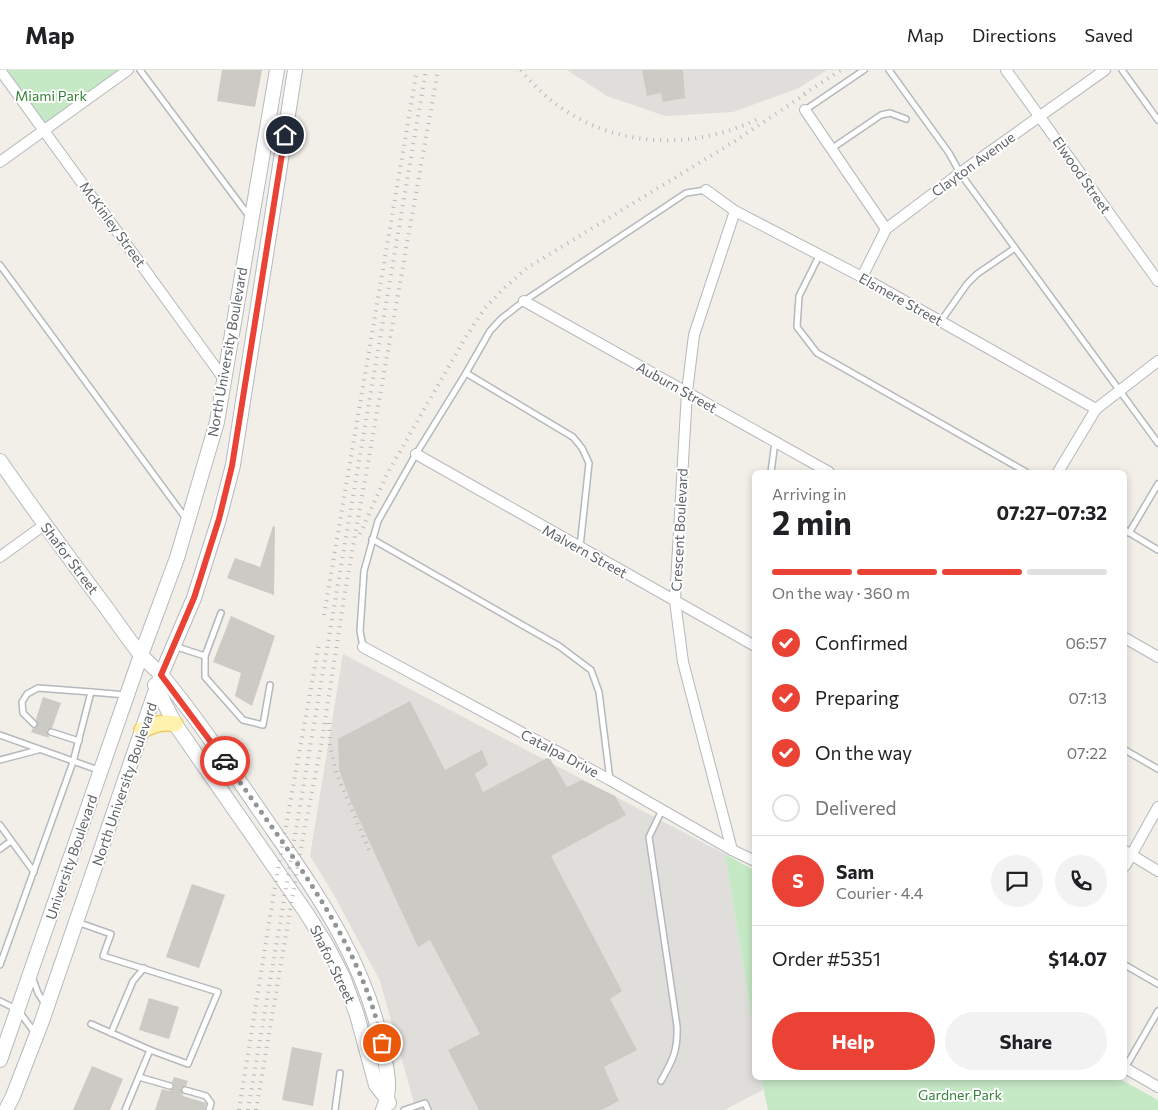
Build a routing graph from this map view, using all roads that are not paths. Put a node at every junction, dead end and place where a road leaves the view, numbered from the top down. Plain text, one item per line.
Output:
1 (0, 70) edge
2 (128, 70) edge
3 (140, 70) edge
4 (277, 70) edge
5 (295, 70) edge
6 (864, 70) edge
7 (889, 70) edge
8 (1006, 70) edge
9 (1105, 70) edge
10 (1122, 70) edge
11 (805, 110) joint
12 (1040, 116) junction
13 (906, 120) dead end
14 (1158, 120) edge
15 (45, 130) junction
16 (831, 149) junction
17 (0, 162) edge
18 (960, 173) junction
19 (706, 190) joint
20 (735, 211) junction
21 (251, 220) junction
22 (886, 229) junction
23 (1015, 248) junction
24 (820, 254) junction
25 (0, 265) edge
26 (862, 277) junction
27 (1158, 281) edge
28 (524, 301) junction
29 (941, 322) junction
30 (1158, 361) edge
31 (466, 373) junction
32 (224, 380) junction
33 (1120, 390) junction
34 (687, 392) junction
35 (1096, 409) junction
36 (775, 442) junction
37 (1158, 443) edge
38 (416, 454) junction
39 (0, 461) edge
40 (771, 470) edge
41 (825, 470) edge
42 (1022, 470) edge
43 (1059, 470) edge
44 (1158, 484) edge
45 (188, 522) junction
46 (44, 525) junction
47 (1127, 532) edge
48 (372, 539) junction
49 (580, 548) junction
50 (1158, 550) edge
51 (0, 557) edge
52 (675, 601) junction
53 (220, 613) dead end
54 (1127, 639) edge
55 (752, 644) edge
56 (173, 646) junction
57 (363, 647) joint
58 (141, 655) junction
59 (205, 656) junction
60 (1158, 657) edge
61 (161, 675) junction
62 (270, 685) dead end
63 (157, 689) junction
64 (91, 692) junction
65 (127, 695) junction
66 (34, 724) dead end
67 (176, 724) junction
68 (142, 730) junction
69 (51, 732) dead end
70 (0, 735) edge
71 (78, 741) junction
72 (39, 750) junction
73 (1127, 751) edge
74 (0, 760) edge
75 (73, 762) junction
76 (1158, 769) edge
77 (101, 771) junction
78 (610, 780) junction
79 (1158, 807) edge
80 (662, 810) junction
81 (0, 825) edge
82 (12, 841) junction
83 (0, 849) edge
84 (732, 850) junction
85 (1128, 853) edge
86 (752, 860) edge
87 (1158, 870) edge
88 (34, 872) junction
89 (77, 922) junction
90 (0, 965) edge
91 (1127, 966) edge
92 (144, 968) junction
93 (31, 974) junction
94 (1158, 984) edge
95 (0, 1001) edge
96 (47, 1006) junction
97 (18, 1010) junction
98 (1158, 1011) edge
99 (91, 1024) dead end
100 (111, 1033) junction
101 (37, 1036) junction
102 (150, 1050) junction
103 (0, 1060) edge
104 (1127, 1065) edge
105 (1127, 1069) edge
106 (340, 1073) dead end
107 (139, 1077) junction
108 (661, 1081) dead end
109 (170, 1086) dead end
110 (1158, 1087) edge
111 (185, 1090) dead end
112 (387, 1106) edge
113 (6, 1110) edge
114 (125, 1110) edge
115 (210, 1110) edge
116 (335, 1110) edge
117 (404, 1110) edge
118 (428, 1110) edge

1 - 15 street, McKinley Street
2 - 15 street
3 - 21 lane
4 - 21 main road, North University Boulevard
5 - 56 main road, North University Boulevard
6 - 11 lane
7 - 18 lane
8 - 12 street, Elwood Street
9 - 12 street, Clayton Avenue
10 - 14 lane
11 - 16 street
12 - 18 street, Clayton Avenue
12 - 27 street, Elwood Street
13 - 16 lane
15 - 17 street
15 - 32 street, McKinley Street
16 - 22 street
18 - 22 street, Clayton Avenue
18 - 23 lane
19 - 20 street, Elsmere Street
19 - 28 lane
20 - 24 street, Elsmere Street
20 - 34 street, Crescent Boulevard
21 - 32 main road, North University Boulevard
22 - 26 street, Clayton Avenue
23 - 29 lane
23 - 33 lane
24 - 26 street, Elsmere Street
24 - 42 lane
25 - 45 lane
26 - 29 street, Elsmere Street
28 - 31 lane
28 - 34 street, Auburn Street
29 - 35 street, Elsmere Street
30 - 33 street
31 - 38 lane
31 - 49 lane
32 - 45 main road, North University Boulevard
33 - 35 street
33 - 37 lane
34 - 36 street, Auburn Street
34 - 52 street, Crescent Boulevard
35 - 43 street
36 - 40 lane
36 - 41 street, Auburn Street
38 - 48 lane
38 - 49 street, Malvern Street
39 - 46 main road, Shafor Street
44 - 47 lane
45 - 58 main road, North University Boulevard
46 - 51 street
46 - 58 main road, Shafor Street
47 - 50 lane
48 - 57 lane
48 - 78 lane
49 - 52 street, Malvern Street
52 - 55 street, Malvern Street
52 - 84 street, Crescent Boulevard
53 - 59 lane
54 - 60 street
56 - 59 lane
56 - 61 main road, North University Boulevard
57 - 78 street, Catalpa Drive
58 - 61 main road, Shafor Street
58 - 63 main road, Shafor Street
58 - 65 main road, University Boulevard
59 - 62 lane
61 - 63 main road, North University Boulevard
61 - 112 main road, Shafor Street
63 - 67 main road, Shafor Street
63 - 68 main road, North University Boulevard
64 - 65 lane
64 - 66 lane
64 - 71 lane
65 - 77 main road, University Boulevard
67 - 68 main road
67 - 112 main road, Shafor Street
68 - 89 main road, North University Boulevard
69 - 71 lane
70 - 72 lane
71 - 75 lane
72 - 74 lane
72 - 75 lane
73 - 76 lane
75 - 77 lane
75 - 88 lane
77 - 93 main road, University Boulevard
78 - 80 street, Catalpa Drive
79 - 85 street
80 - 84 street, Catalpa Drive
80 - 108 lane
81 - 82 lane
82 - 83 lane
82 - 88 lane
84 - 86 street, Catalpa Drive
85 - 87 street
88 - 90 lane
89 - 92 lane
89 - 96 main road, North University Boulevard
91 - 94 lane
92 - 100 lane
92 - 102 lane
93 - 96 lane
93 - 97 main road, University Boulevard
95 - 97 lane
96 - 101 main road, North University Boulevard
97 - 101 lane
97 - 103 main road, University Boulevard
98 - 104 lane
99 - 100 lane
100 - 102 lane
101 - 113 main road, North University Boulevard
102 - 107 lane
105 - 110 street
106 - 116 lane
107 - 109 lane
107 - 114 lane
111 - 115 lane
117 - 118 lane

